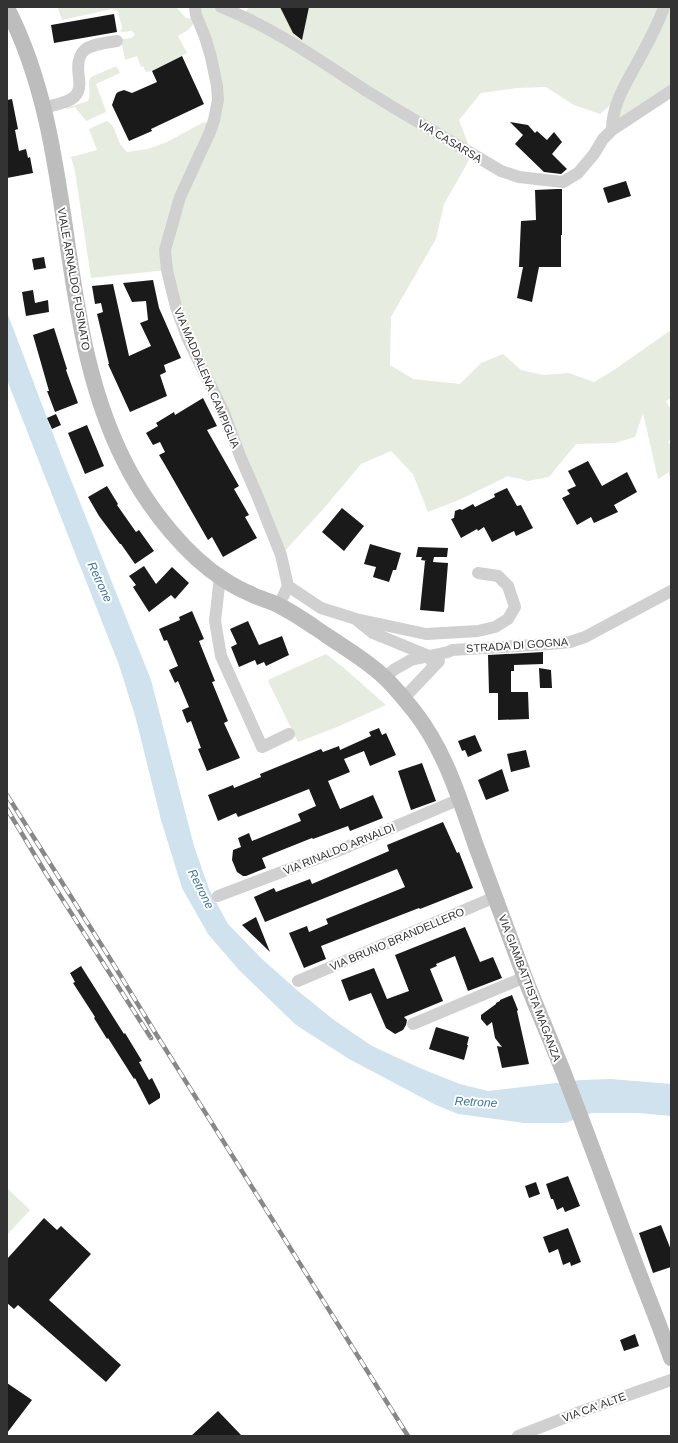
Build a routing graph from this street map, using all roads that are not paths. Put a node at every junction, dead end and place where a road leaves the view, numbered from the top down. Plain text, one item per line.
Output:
1 (195, 7) edge
2 (221, 7) edge
3 (664, 7) edge
4 (7, 8) edge
5 (245, 11) edge
6 (117, 42) dead end
7 (671, 91) edge
8 (44, 108) junction
9 (612, 130) junction
10 (478, 573) dead end
11 (220, 577) junction
12 (288, 586) junction
13 (671, 591) edge
14 (279, 605) junction
15 (356, 620) junction
16 (345, 647) joint
17 (431, 661) junction
18 (385, 677) junction
19 (403, 699) junction
20 (289, 734) dead end
21 (460, 799) junction
22 (218, 896) dead end
23 (495, 897) junction
24 (525, 977) junction
25 (298, 981) dead end
26 (413, 1024) dead end
27 (666, 1331) edge
28 (671, 1358) edge
29 (671, 1380) edge
30 (518, 1436) edge

1 - 12 street, VIA MADDALENA CAMPIGLIA
2 - 5 street, VIA CASARSA
3 - 9 street
4 - 8 street, VIALE ARNALDO FUSINATO
5 - 9 street, VIA CASARSA
6 - 8 street
7 - 9 street, VIA CASARSA
8 - 11 street, VIALE ARNALDO FUSINATO
10 - 15 street, STRADA DI GOGNA
11 - 14 street, VIALE ARNALDO FUSINATO
11 - 20 street
12 - 14 street
12 - 15 street, STRADA DI GOGNA
13 - 17 street, STRADA DI GOGNA
14 - 16 street, VIALE ARNALDO FUSINATO
15 - 17 street, STRADA DI GOGNA
16 - 18 street, VIA GIAMBATTISTA MAGANZA
17 - 18 street
17 - 19 street, STRADA DI GOGNA
18 - 19 street, VIA GIAMBATTISTA MAGANZA
19 - 21 street, VIA GIAMBATTISTA MAGANZA
21 - 22 street, VIA RINALDO ARNALDI
21 - 23 street, VIA GIAMBATTISTA MAGANZA
23 - 24 street, VIA GIAMBATTISTA MAGANZA
23 - 25 street, VIA BRUNO BRANDELLERO
24 - 26 street
24 - 27 street, VIA GIAMBATTISTA MAGANZA
27 - 28 street, VIA GIAMBATTISTA MAGANZA
29 - 30 street, VIA CA' ALTE

